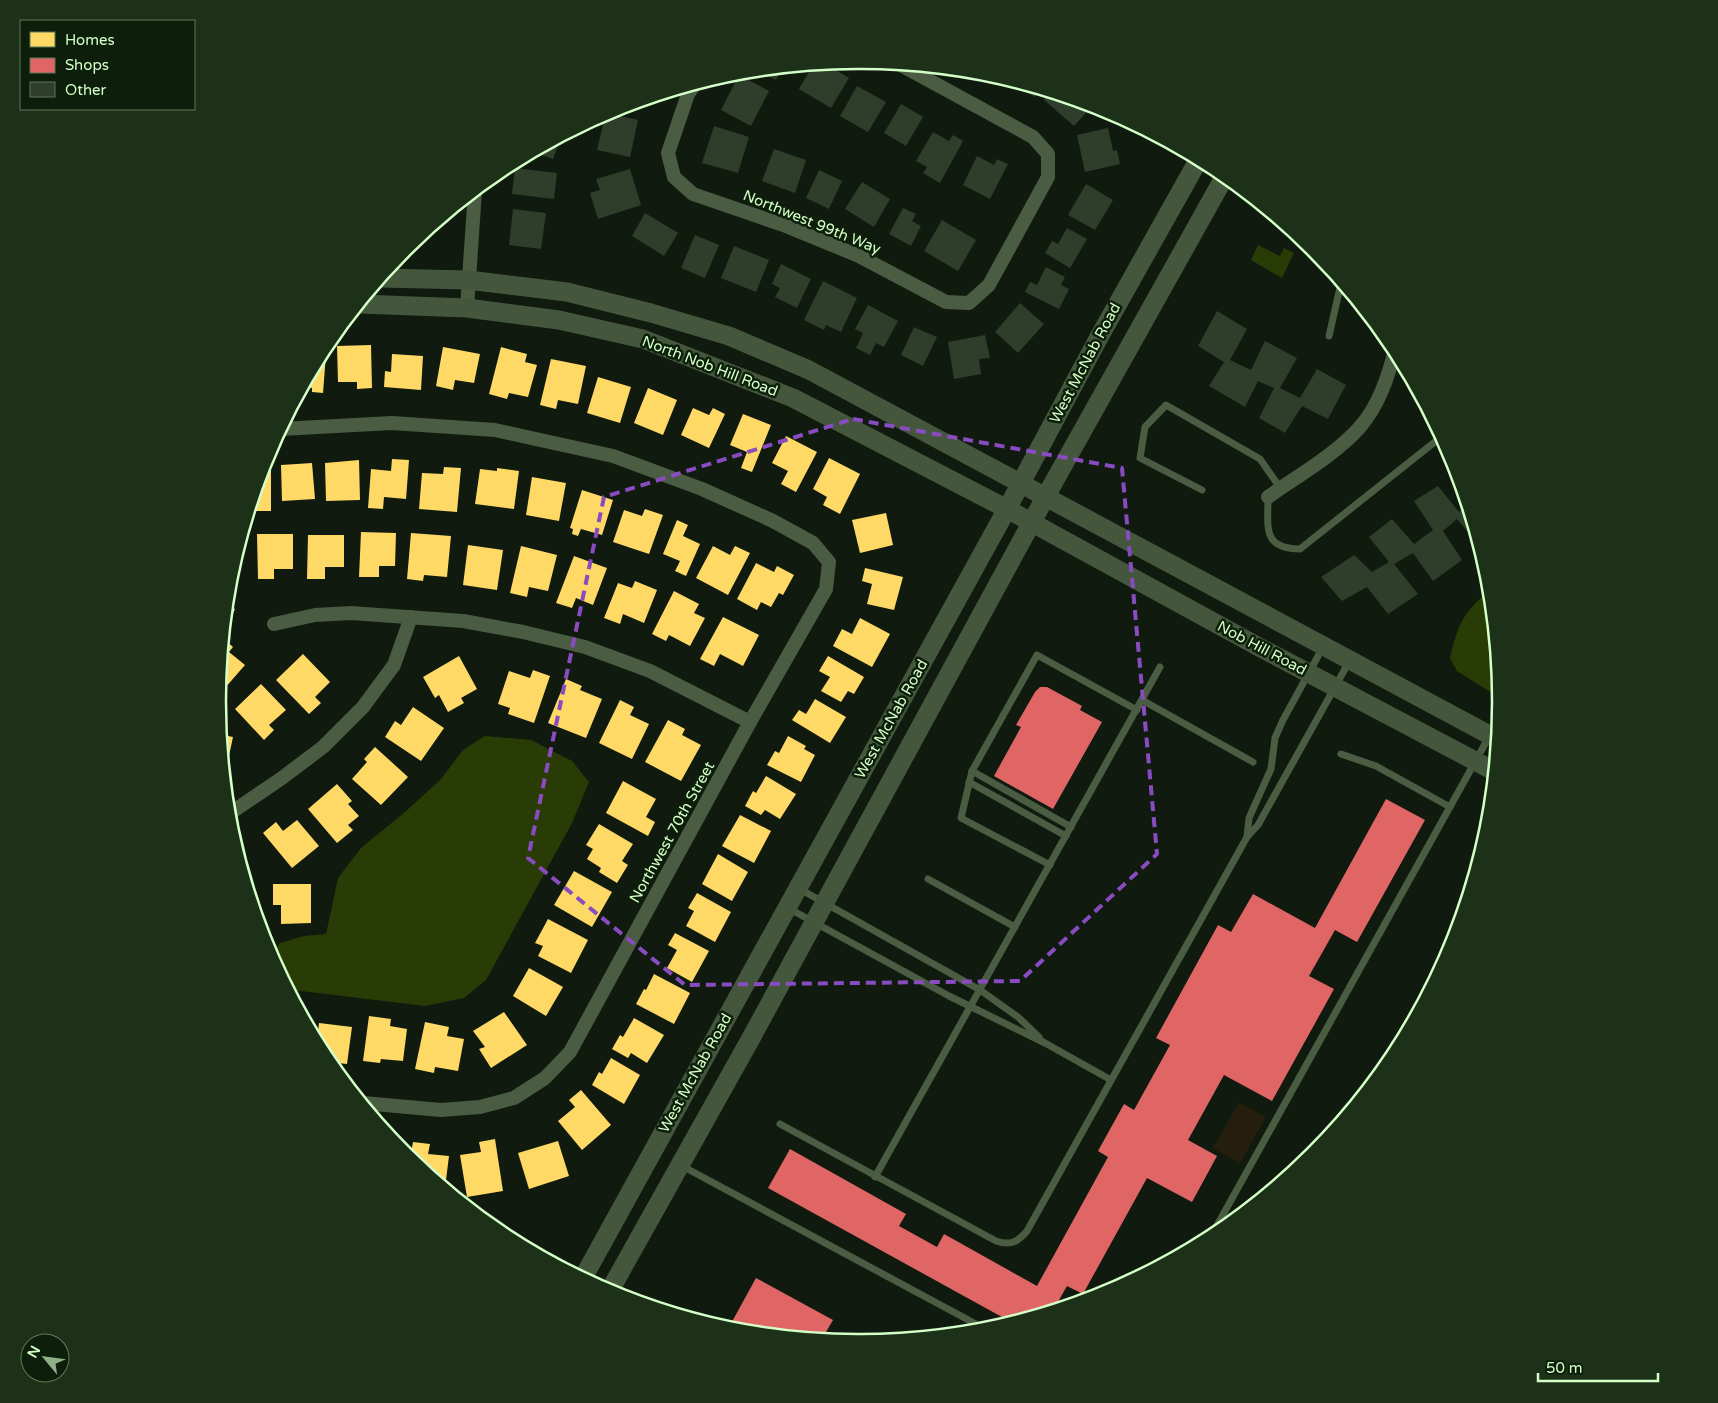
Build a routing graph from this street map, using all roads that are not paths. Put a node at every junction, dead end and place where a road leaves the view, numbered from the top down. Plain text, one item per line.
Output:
1 (912, 71) edge
2 (689, 92) edge
3 (1195, 166) edge
4 (1221, 183) edge
5 (474, 200) edge
6 (389, 278) edge
7 (468, 280) junction
8 (1339, 289) edge
9 (367, 304) edge
10 (467, 308) junction
11 (1329, 336) dead end
12 (1392, 361) edge
13 (289, 428) edge
14 (1435, 441) edge
15 (1020, 484) junction
16 (1280, 488) junction
17 (1202, 490) dead end
18 (1046, 496) junction
19 (1268, 497) joint
20 (1007, 509) junction
21 (1032, 522) junction
22 (411, 617) junction
23 (274, 624) dead end
24 (1324, 646) junction
25 (1350, 660) junction
26 (1160, 667) dead end
27 (1308, 674) junction
28 (1335, 687) junction
29 (1142, 700) junction
30 (1137, 710) junction
31 (750, 722) junction
32 (1490, 735) edge
33 (1490, 742) edge
34 (1341, 754) dead end
35 (1475, 761) junction
36 (1253, 762) dead end
37 (1488, 768) edge
38 (972, 772) junction
39 (969, 782) junction
40 (1450, 807) junction
41 (236, 809) edge
42 (1071, 827) junction
43 (1066, 836) junction
44 (1247, 837) junction
45 (1050, 865) junction
46 (928, 879) dead end
47 (798, 888) junction
48 (825, 903) junction
49 (788, 908) junction
50 (814, 922) junction
51 (1015, 927) junction
52 (980, 990) junction
53 (971, 1007) junction
54 (1045, 1043) junction
55 (1111, 1080) junction
56 (371, 1104) edge
57 (780, 1124) dead end
58 (679, 1165) junction
59 (875, 1177) junction
60 (1219, 1222) edge
61 (586, 1272) edge
62 (613, 1284) edge
63 (975, 1323) edge

1 - 2 street, Northwest 99th Way
3 - 15 main road, West McNab Road
4 - 18 main road, West McNab Road
5 - 7 street
6 - 7 main road, North Nob Hill Road
7 - 10 street
7 - 15 main road, North Nob Hill Road
8 - 11 lane
9 - 10 main road, North Nob Hill Road
10 - 20 main road, North Nob Hill Road
12 - 16 street
13 - 31 street, Northwest 70th Street
14 - 19 lane
15 - 18 main road, North Nob Hill Road
15 - 20 main road, West McNab Road
16 - 17 lane
16 - 19 street
18 - 21 main road, West McNab Road
18 - 24 main road, Nob Hill Road
20 - 21 main road, North Nob Hill Road
20 - 47 main road, West McNab Road
21 - 27 main road, Nob Hill Road
21 - 48 main road, West McNab Road
22 - 23 street
22 - 31 street
22 - 41 street
24 - 25 main road, Nob Hill Road
24 - 27 lane
25 - 28 lane
25 - 32 main road, Nob Hill Road
26 - 29 lane
27 - 28 main road, Nob Hill Road
27 - 44 lane
28 - 35 main road, Nob Hill Road
28 - 44 lane
29 - 30 lane
29 - 36 lane
30 - 38 lane
30 - 42 lane
31 - 56 street, Northwest 70th Street
33 - 35 lane
34 - 40 lane
35 - 37 main road, Nob Hill Road
35 - 40 lane
38 - 39 lane
38 - 42 lane
39 - 43 lane
39 - 45 lane
40 - 60 lane
42 - 43 lane
43 - 45 lane
44 - 55 lane
45 - 51 lane
46 - 51 lane
47 - 48 lane
47 - 49 main road, West McNab Road
48 - 50 main road, West McNab Road
48 - 52 lane
49 - 50 lane
49 - 61 main road, West McNab Road
50 - 53 lane
50 - 58 main road, West McNab Road
51 - 52 lane
52 - 53 lane
52 - 54 lane
53 - 54 lane
53 - 59 lane
54 - 55 lane
55 - 59 lane
57 - 59 lane
58 - 62 main road, West McNab Road
58 - 63 lane

